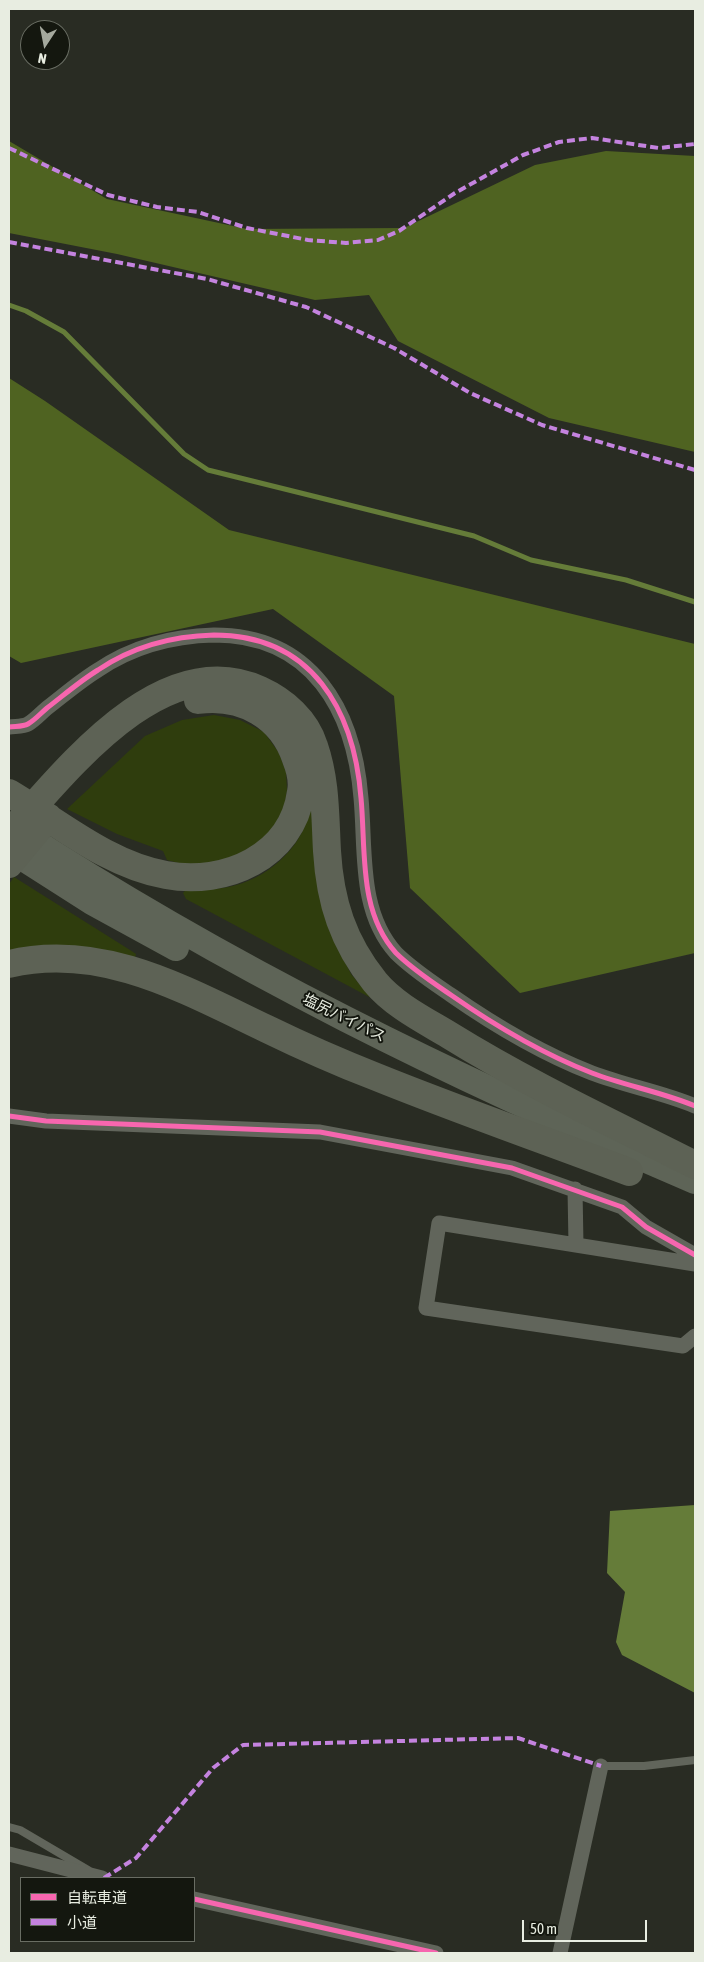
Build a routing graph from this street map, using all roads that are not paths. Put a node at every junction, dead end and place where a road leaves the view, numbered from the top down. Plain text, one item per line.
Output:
1 (9, 727) edge
2 (16, 797) edge
3 (9, 824) edge
4 (9, 834) edge
5 (23, 856) edge
6 (9, 964) edge
7 (695, 1106) edge
8 (9, 1116) edge
9 (695, 1165) edge
10 (629, 1172) junction
11 (695, 1181) edge
12 (575, 1189) junction
13 (695, 1200) edge
14 (576, 1245) junction
15 (695, 1255) edge
16 (695, 1264) edge
17 (695, 1336) edge
18 (695, 1760) edge
19 (601, 1766) joint
20 (9, 1827) edge
21 (9, 1854) edge
22 (99, 1877) edge
23 (101, 1877) edge
24 (195, 1899) edge
25 (436, 1953) edge
26 (560, 1953) edge

1 - 7 street
2 - 5 highway
3 - 5 highway, 塩尻バイパス
4 - 9 highway
5 - 10 highway, 塩尻バイパス
5 - 11 highway, 塩尻バイパス
6 - 10 highway
8 - 12 street
10 - 13 highway, 塩尻バイパス
12 - 14 street
12 - 15 street
14 - 16 street
14 - 17 street
18 - 19 lane
19 - 26 street
20 - 23 lane
21 - 22 street
24 - 25 street

